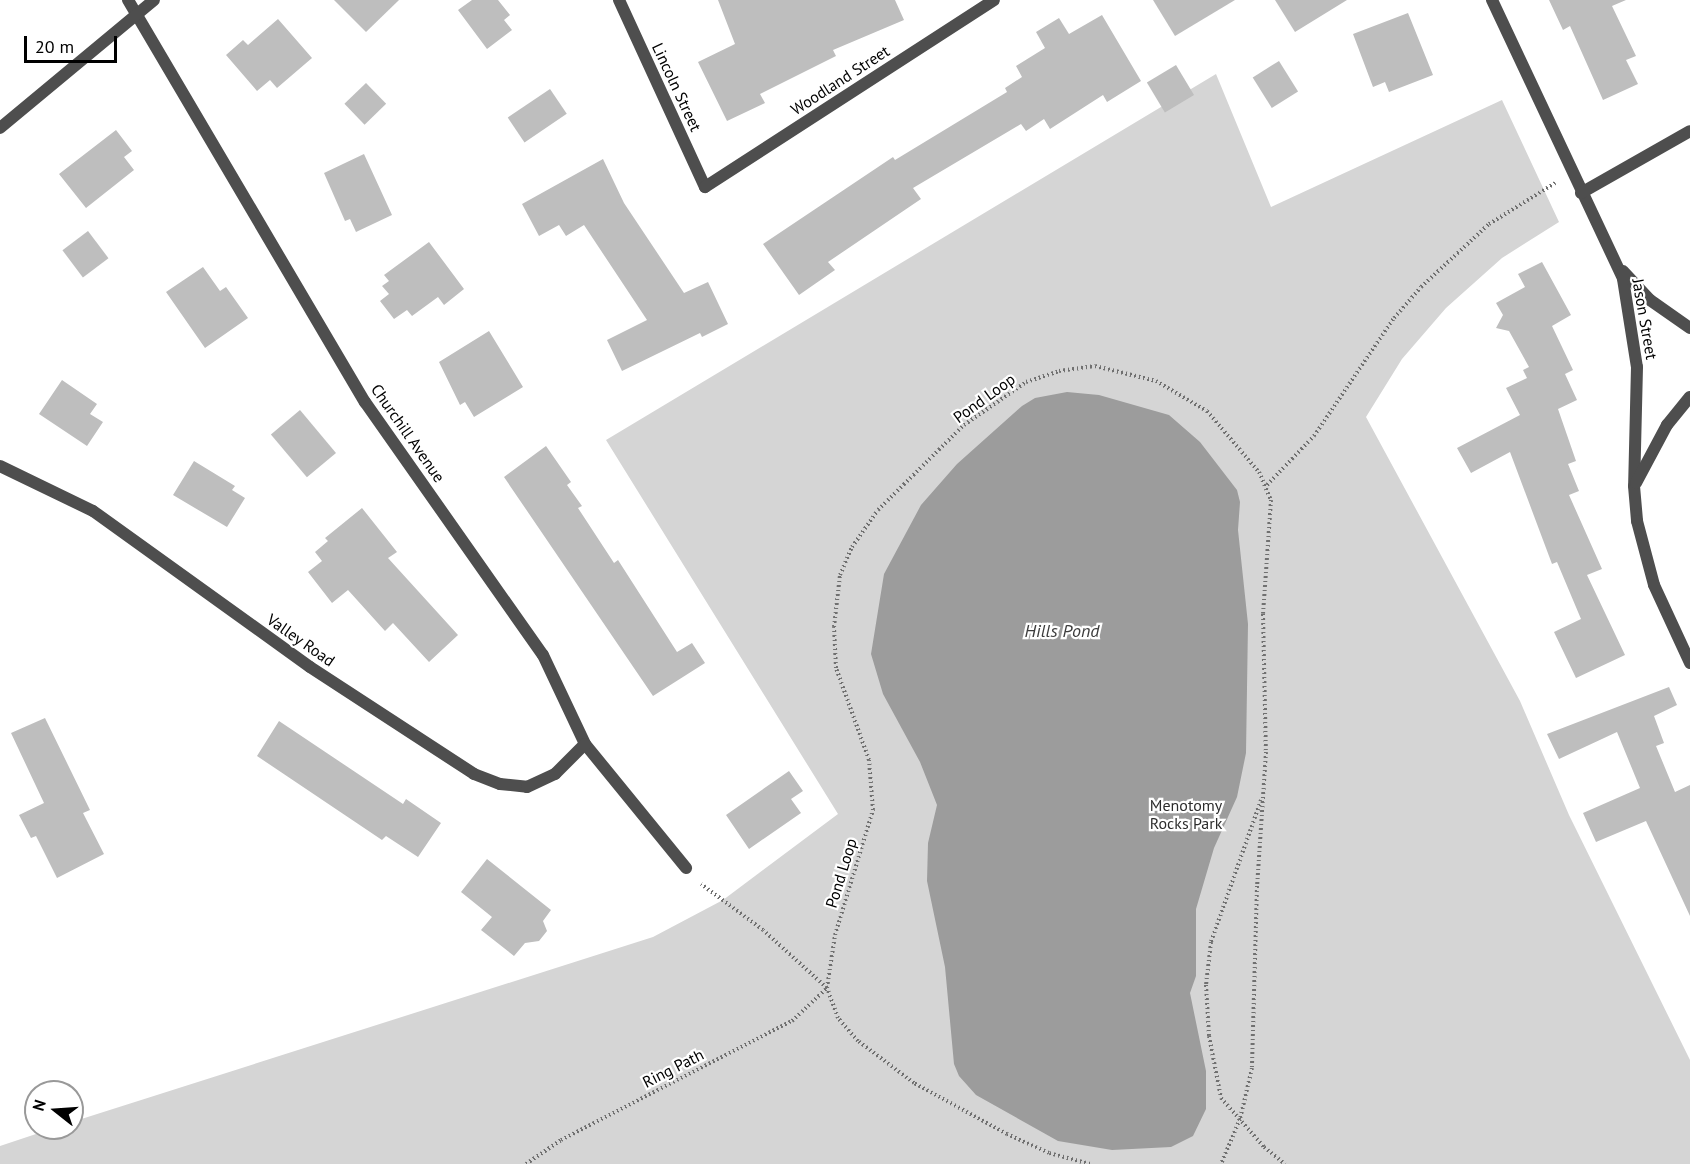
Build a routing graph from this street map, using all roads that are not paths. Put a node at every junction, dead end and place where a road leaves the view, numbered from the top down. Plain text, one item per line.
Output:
1 (128, 0) edge
2 (154, 0) edge
3 (619, 0) edge
4 (994, 0) edge
5 (1492, 0) edge
6 (137, 14) junction
7 (0, 128) edge
8 (1690, 130) edge
9 (705, 187) joint
10 (1581, 193) junction
11 (1617, 264) junction
12 (1690, 328) edge
13 (1690, 397) edge
14 (0, 466) edge
15 (1634, 486) junction
16 (1690, 663) edge
17 (585, 744) junction
18 (686, 868) road end

1 - 6 street, Churchill Avenue
2 - 6 street
3 - 9 street, Lincoln Street
4 - 9 street, Woodland Street
5 - 10 street, Jason Street
6 - 7 street
6 - 17 street, Churchill Avenue
8 - 10 street
10 - 11 street, Jason Street
11 - 12 street
11 - 15 street, Jason Street
13 - 15 street
14 - 17 street, Valley Road
15 - 16 street, Jason Street
17 - 18 street, Churchill Avenue

